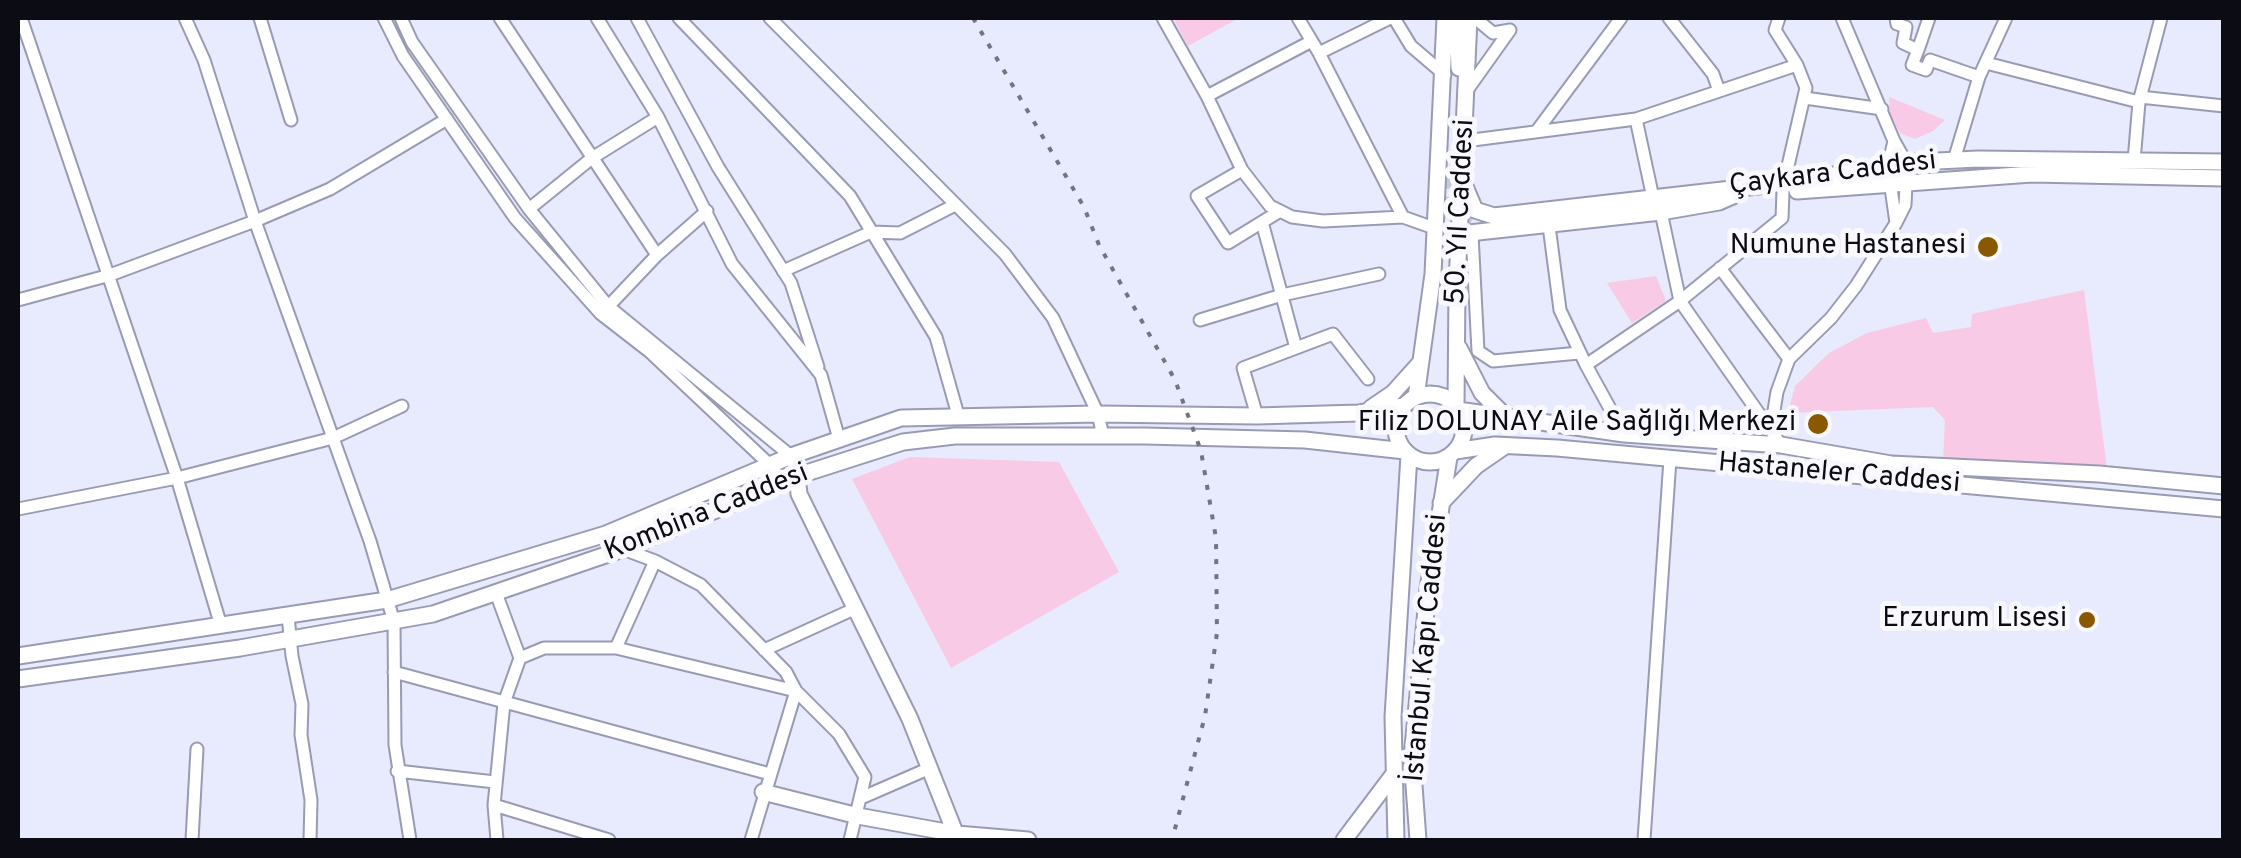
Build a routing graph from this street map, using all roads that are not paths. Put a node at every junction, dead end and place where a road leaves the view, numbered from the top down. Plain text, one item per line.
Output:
1 (21, 18) edge
2 (185, 18) edge
3 (260, 18) edge
4 (384, 18) edge
5 (401, 18) edge
6 (500, 18) edge
7 (597, 18) edge
8 (637, 18) edge
9 (679, 18) edge
10 (770, 18) edge
11 (1163, 18) edge
12 (1298, 18) edge
13 (1392, 18) edge
14 (1446, 18) edge
15 (1457, 18) edge
16 (1472, 18) edge
17 (1520, 18) edge
18 (1621, 18) edge
19 (1669, 18) edge
20 (1779, 18) edge
21 (1842, 18) edge
22 (1896, 18) edge
23 (1930, 18) edge
24 (2006, 18) edge
25 (2162, 18) edge
26 (1510, 30) junction
27 (1315, 48) junction
28 (1918, 50) junction
29 (1986, 63) junction
30 (1797, 65) junction
31 (1445, 75) junction
32 (1979, 77) junction
33 (1718, 88) junction
34 (1468, 89) junction
35 (1207, 96) junction
36 (1805, 98) junction
37 (2140, 99) junction
38 (2224, 106) edge
39 (1882, 109) junction
40 (658, 118) junction
41 (1636, 118) junction
42 (448, 119) junction
43 (291, 120) dead end
44 (1536, 132) junction
45 (1465, 141) junction
46 (1894, 141) junction
47 (592, 158) junction
48 (1954, 160) junction
49 (2134, 162) junction
50 (2224, 162) edge
51 (1907, 164) junction
52 (1242, 170) junction
53 (1889, 175) junction
54 (1458, 178) junction
55 (2224, 178) edge
56 (1908, 181) junction
57 (1783, 188) junction
58 (1735, 195) junction
59 (1657, 205) junction
60 (953, 206) junction
61 (529, 209) junction
62 (707, 211) junction
63 (1280, 211) junction
64 (1403, 216) junction
65 (256, 221) junction
66 (1262, 222) junction
67 (1896, 223) junction
68 (1550, 226) junction
69 (1434, 228) junction
70 (1472, 231) junction
71 (870, 232) junction
72 (658, 255) junction
73 (1720, 268) junction
74 (783, 271) junction
75 (1379, 274) dead end
76 (110, 275) junction
77 (1282, 296) junction
78 (18, 300) edge
79 (1680, 301) junction
80 (604, 310) junction
81 (1200, 320) dead end
82 (1458, 346) junction
83 (1296, 348) junction
84 (1579, 352) junction
85 (1789, 359) junction
86 (1422, 360) junction
87 (1586, 365) junction
88 (821, 375) junction
89 (1368, 379) dead end
90 (1410, 401) junction
91 (402, 406) dead end
92 (1457, 408) junction
93 (1365, 412) junction
94 (1098, 414) junction
95 (958, 415) junction
96 (1257, 416) junction
97 (1507, 418) junction
98 (1771, 429) junction
99 (1624, 434) junction
100 (1103, 436) junction
101 (333, 438) junction
102 (839, 439) junction
103 (1781, 445) junction
104 (1506, 446) junction
105 (1407, 453) junction
106 (1452, 454) junction
107 (791, 456) junction
108 (1670, 459) junction
109 (770, 464) junction
110 (177, 478) junction
111 (789, 479) junction
112 (2224, 486) edge
113 (1442, 502) junction
114 (18, 508) edge
115 (2224, 510) edge
116 (623, 549) junction
117 (655, 560) junction
118 (496, 593) junction
119 (388, 600) junction
120 (854, 608) junction
121 (288, 616) junction
122 (394, 622) junction
123 (221, 626) junction
124 (290, 638) junction
125 (616, 648) junction
126 (764, 650) junction
127 (18, 652) edge
128 (520, 658) junction
129 (394, 672) junction
130 (18, 678) edge
131 (796, 691) junction
132 (504, 704) junction
133 (197, 749) dead end
134 (930, 768) junction
135 (398, 771) junction
136 (770, 774) junction
137 (1393, 775) junction
138 (496, 782) junction
139 (764, 792) junction
140 (861, 798) junction
141 (494, 806) junction
142 (858, 816) junction
143 (958, 837) edge
144 (1017, 839) edge
145 (192, 840) edge
146 (310, 840) edge
147 (410, 840) edge
148 (497, 840) edge
149 (609, 840) edge
150 (751, 840) edge
151 (850, 840) edge
152 (1344, 840) edge
153 (1396, 840) edge
154 (1418, 840) edge
155 (1644, 840) edge

1 - 76 street
2 - 65 street
3 - 43 street
4 - 42 street
5 - 61 street
6 - 47 street
7 - 40 street
8 - 74 street
9 - 71 street
10 - 60 street
11 - 35 street
12 - 27 street
13 - 27 street
13 - 31 street
14 - 31 main road, 50. Yıl Caddesi
15 - 54 main road
16 - 26 street
16 - 34 main road, 50. Yıl Caddesi
17 - 26 street
18 - 44 street
19 - 33 street
20 - 30 street
21 - 39 street
22 - 28 street
23 - 28 street
24 - 29 street
25 - 37 street
26 - 34 street
27 - 35 street
27 - 64 street
28 - 32 street
29 - 32 street
29 - 37 street
30 - 33 street
30 - 36 street
31 - 69 main road, 50. Yıl Caddesi
32 - 48 street
33 - 41 street
34 - 45 main road, 50. Yıl Caddesi
35 - 52 street
36 - 39 street
36 - 57 street
37 - 38 street
37 - 49 street
39 - 46 street
40 - 47 street
40 - 62 street
41 - 44 street
41 - 59 street
42 - 65 street
42 - 80 street
44 - 45 street
45 - 54 main road, 50. Yıl Caddesi
46 - 51 street
46 - 53 street
47 - 61 street
47 - 72 street
48 - 49 main road, Çaykara Caddesi
48 - 51 main road, Çaykara Caddesi
49 - 50 main road, Çaykara Caddesi
51 - 53 main road, Çaykara Caddesi
51 - 56 street
52 - 63 street
52 - 66 street
53 - 56 main road, Çaykara Caddesi
53 - 57 main road, Çaykara Caddesi
53 - 67 street
54 - 59 main road, Çaykara Caddesi
54 - 70 main road, 50. Yıl Caddesi
55 - 56 main road, Çaykara Caddesi
56 - 67 street
57 - 58 main road, Çaykara Caddesi
57 - 59 main road, Çaykara Caddesi
57 - 73 street
58 - 59 main road
58 - 70 main road, Çaykara Caddesi
59 - 68 main road
59 - 79 street
60 - 71 street
60 - 94 street
61 - 80 street
62 - 72 street
62 - 88 street
63 - 64 street
63 - 66 street
64 - 69 street
65 - 76 street
65 - 101 street
66 - 77 street
67 - 85 street
68 - 70 main road
68 - 84 street
69 - 86 main road, 50. Yıl Caddesi
70 - 82 main road, 50. Yıl Caddesi
70 - 84 street
71 - 74 street
71 - 95 street
72 - 80 street
73 - 79 street
73 - 85 street
74 - 88 street
75 - 77 street
76 - 78 street
76 - 110 street
77 - 81 street
77 - 83 street
79 - 87 street
79 - 98 street
80 - 107 street
80 - 109 street
82 - 92 main road, 50. Yıl Caddesi
82 - 97 main road
83 - 89 street
83 - 96 street
84 - 87 street
85 - 98 street
86 - 90 main road, 50. Yıl Caddesi
86 - 93 main road
87 - 99 street
88 - 102 street
90 - 92 main road
90 - 93 main road, Kombina Caddesi
90 - 105 main road
91 - 101 street
92 - 97 main road, Hastaneler Caddesi
92 - 106 main road
93 - 96 main road, Kombina Caddesi
94 - 95 main road, Kombina Caddesi
94 - 96 main road, Kombina Caddesi
94 - 100 street
95 - 102 main road, Kombina Caddesi
97 - 99 main road, Hastaneler Caddesi
98 - 103 street
99 - 103 main road, Hastaneler Caddesi
100 - 105 main road, Kombina Caddesi
100 - 111 main road, Kombina Caddesi
101 - 110 street
101 - 119 street
102 - 107 main road, Kombina Caddesi
103 - 112 main road, Hastaneler Caddesi
104 - 106 main road, Hastaneler Caddesi
104 - 108 main road, Hastaneler Caddesi
104 - 113 main road
105 - 106 main road
105 - 137 main road
106 - 113 main road, İstanbul Kapı Caddesi
107 - 109 main road, Kombina Caddesi
107 - 111 street
108 - 115 main road, Hastaneler Caddesi
108 - 155 street
109 - 111 street
109 - 119 main road, Kombina Caddesi
110 - 114 street
110 - 123 street
111 - 116 main road, Kombina Caddesi
111 - 120 main road
113 - 154 main road, İstanbul Kapı Caddesi
116 - 117 street
116 - 118 main road, Kombina Caddesi
117 - 125 street
117 - 126 street
118 - 122 main road, Kombina Caddesi
118 - 128 street
119 - 121 main road, Kombina Caddesi
119 - 122 street
120 - 126 street
120 - 134 main road
121 - 123 main road, Kombina Caddesi
121 - 124 street
122 - 124 main road, Kombina Caddesi
122 - 129 street
123 - 127 main road, Kombina Caddesi
124 - 130 main road, Kombina Caddesi
124 - 146 street
125 - 128 street
125 - 131 street
126 - 131 street
128 - 132 street
129 - 132 street
129 - 135 street
131 - 136 street
131 - 140 street
132 - 136 street
132 - 138 street
133 - 145 street
134 - 140 street
134 - 143 main road
135 - 138 street
135 - 147 street
136 - 139 street
137 - 152 main road
137 - 153 main road
138 - 141 street
139 - 142 main road
139 - 150 street
140 - 142 street
141 - 148 street
141 - 149 street
142 - 143 main road
142 - 151 street
143 - 144 main road

